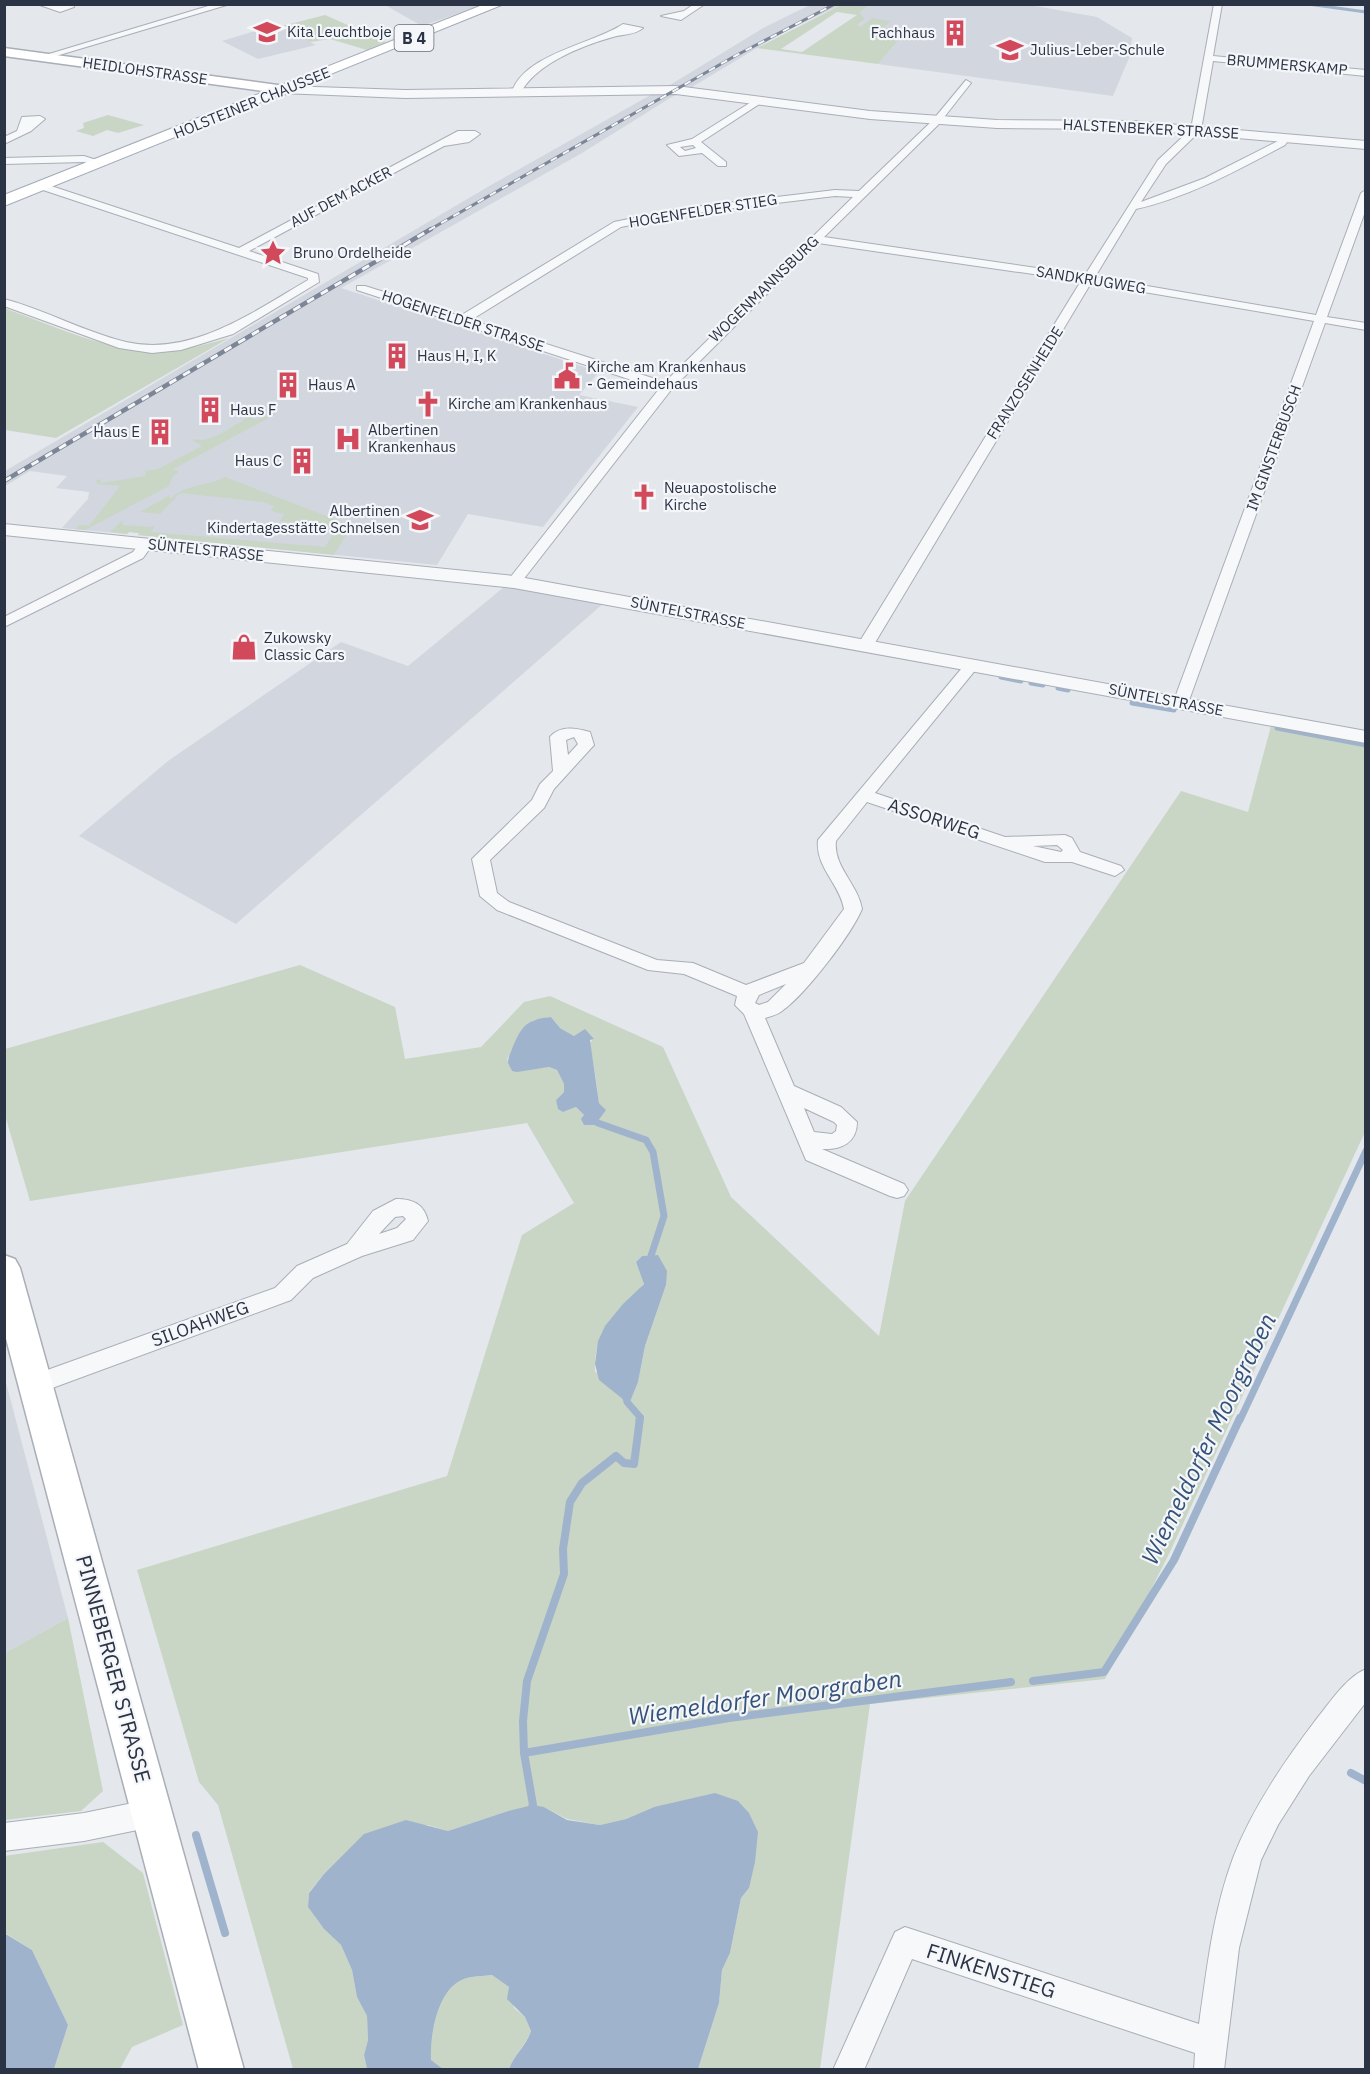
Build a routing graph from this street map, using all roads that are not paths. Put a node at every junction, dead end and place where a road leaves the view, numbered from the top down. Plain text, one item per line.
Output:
1 (69, 4) edge
2 (226, 4) edge
3 (498, 4) edge
4 (701, 4) edge
5 (1218, 4) edge
6 (42, 5) edge
7 (684, 13) dead end
8 (614, 34) dead end
9 (4, 52) edge
10 (43, 57) junction
11 (1209, 58) junction
12 (1365, 73) edge
13 (322, 76) junction
14 (966, 83) dead end
15 (285, 90) junction
16 (337, 92) junction
17 (517, 92) junction
18 (759, 101) junction
19 (937, 120) junction
20 (1196, 130) junction
21 (21, 132) dead end
22 (1285, 138) junction
23 (4, 141) edge
24 (695, 142) junction
25 (441, 143) dead end
26 (1365, 145) edge
27 (705, 150) junction
28 (4, 161) edge
29 (101, 163) junction
30 (722, 164) dead end
31 (41, 186) junction
32 (1365, 193) edge
33 (861, 194) junction
34 (4, 201) edge
35 (1132, 207) junction
36 (1363, 208) edge
37 (816, 239) junction
38 (241, 251) junction
39 (1088, 279) junction
40 (361, 288) dead end
41 (4, 302) edge
42 (1322, 319) junction
43 (462, 320) junction
44 (1365, 327) edge
45 (667, 387) junction
46 (4, 529) edge
47 (146, 544) junction
48 (514, 582) junction
49 (4, 623) edge
50 (865, 646) junction
51 (972, 665) junction
52 (1181, 703) junction
53 (1365, 737) edge
54 (561, 772) dead end
55 (863, 795) junction
56 (1115, 870) dead end
57 (810, 969) junction
58 (750, 1003) junction
59 (785, 1090) junction
60 (805, 1137) junction
61 (897, 1190) dead end
62 (355, 1251) dead end
63 (4, 1268) edge
64 (36, 1384) junction
65 (1365, 1682) edge
66 (150, 1804) junction
67 (4, 1837) edge
68 (1210, 2056) edge
69 (222, 2070) edge
70 (848, 2070) edge

1 - 6 street
2 - 10 street
3 - 13 main road, HOLSTEINER CHAUSSEE / B 4
4 - 7 street
5 - 11 street, BRUMMERSKAMP
8 - 17 street
9 - 10 main road, HEIDLOHSTRASSE
10 - 15 main road, HEIDLOHSTRASSE
11 - 12 street, BRUMMERSKAMP
11 - 20 street, BRUMMERSKAMP
13 - 15 main road, HOLSTEINER CHAUSSEE / B 4
13 - 16 street
14 - 19 street
15 - 16 street, HALSTENBEKER STRASSE
15 - 29 main road, HOLSTEINER CHAUSSEE / B 4
16 - 17 street, HALSTENBEKER STRASSE
17 - 18 street, HALSTENBEKER STRASSE
18 - 19 street, HALSTENBEKER STRASSE
18 - 24 street
19 - 20 street, HALSTENBEKER STRASSE
19 - 33 street, WOGENMANNSBURG
20 - 22 street, HALSTENBEKER STRASSE
20 - 35 street, FRANZOSENHEIDE
21 - 23 street
22 - 26 street, HALSTENBEKER STRASSE
22 - 35 street
24 - 27 street
24 - 27 street
25 - 38 street, AUF DEM ACKER
27 - 30 street
28 - 29 street
29 - 31 main road, HOLSTEINER CHAUSSEE / B 4
31 - 34 main road, HOLSTEINER CHAUSSEE / B 4
31 - 38 street
32 - 36 street, IM GINSTERBUSCH
33 - 37 street, WOGENMANNSBURG
33 - 43 street, HOGENFELDER STIEG
35 - 39 street, FRANZOSENHEIDE
36 - 42 street, IM GINSTERBUSCH
37 - 39 street, SANDKRUGWEG
37 - 45 street, WOGENMANNSBURG
38 - 41 street
39 - 42 street, SANDKRUGWEG
39 - 50 street, FRANZOSENHEIDE
40 - 43 street, HOGENFELDER STRASSE
42 - 44 street, SANDKRUGWEG
42 - 52 street, IM GINSTERBUSCH
43 - 45 street, HOGENFELDER STRASSE
45 - 48 street, WOGENMANNSBURG
46 - 47 street, SÜNTELSTRASSE
47 - 48 street, SÜNTELSTRASSE
47 - 49 street
48 - 50 street, SÜNTELSTRASSE
50 - 51 street, SÜNTELSTRASSE
51 - 52 street, SÜNTELSTRASSE
51 - 55 street
52 - 53 street, SÜNTELSTRASSE
54 - 58 street
55 - 56 street, ASSORWEG
55 - 57 street
57 - 58 street
57 - 58 street
58 - 59 street
59 - 60 street
59 - 60 street
60 - 61 street
62 - 64 street, SILOAHWEG
63 - 64 main road, PINNEBERGER STRASSE
64 - 66 main road, PINNEBERGER STRASSE
65 - 68 street
66 - 67 street
66 - 69 main road, PINNEBERGER STRASSE
68 - 70 street, FINKENSTIEG

